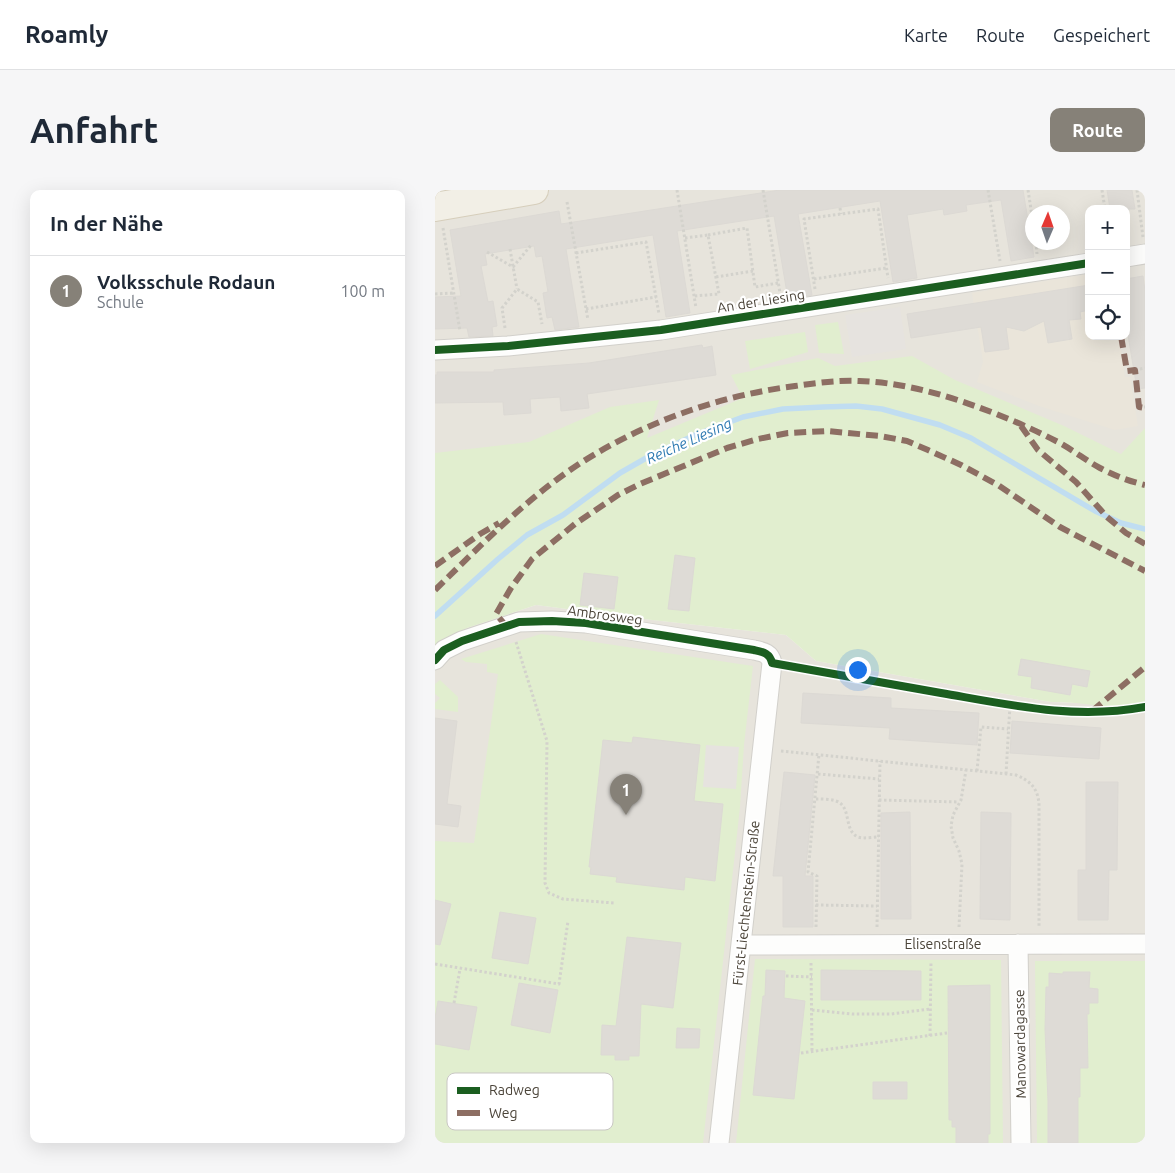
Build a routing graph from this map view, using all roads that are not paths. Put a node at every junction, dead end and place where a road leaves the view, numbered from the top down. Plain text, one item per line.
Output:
1 (534, 190) edge
2 (439, 215) edge
3 (1144, 246) edge
4 (1130, 255) edge
5 (1085, 264) edge
6 (435, 350) edge
7 (435, 660) edge
8 (772, 663) joint
9 (1019, 944) junction
10 (1145, 944) edge
11 (741, 945) junction
12 (719, 1143) edge
13 (1021, 1143) edge

1 - 2 main road
3 - 4 street
5 - 6 street, An der Liesing
7 - 8 street, Ambrosweg
8 - 11 street, Fürst-Liechtenstein-Straße
9 - 10 street, Elisenstraße
9 - 11 street, Elisenstraße
9 - 13 street, Manowardagasse
11 - 12 street, Fürst-Liechtenstein-Straße

